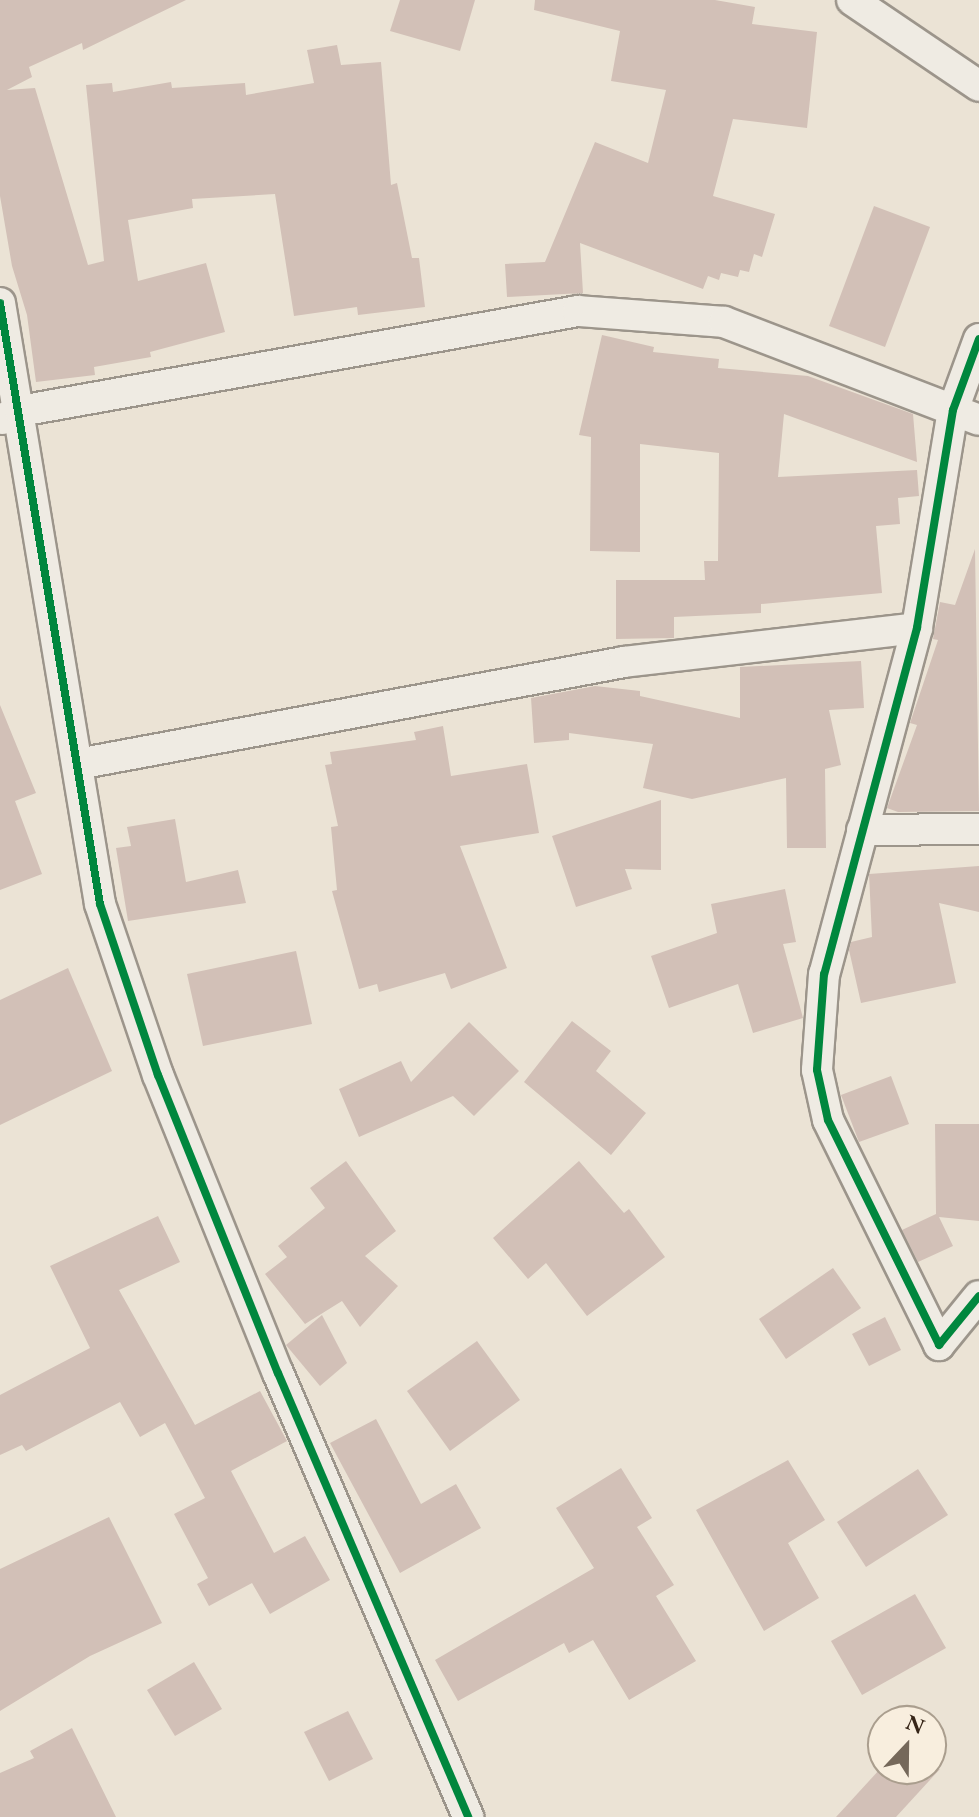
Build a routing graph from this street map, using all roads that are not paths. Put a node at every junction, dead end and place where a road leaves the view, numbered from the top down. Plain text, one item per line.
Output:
1 (852, 0) edge
2 (979, 86) edge
3 (0, 303) edge
4 (979, 339) edge
5 (966, 415) edge
6 (10, 416) edge
7 (917, 628) junction
8 (78, 764) junction
9 (979, 829) edge
10 (862, 830) junction
11 (979, 1296) edge
12 (468, 1817) edge

1 - 2 street
3 - 6 street
4 - 5 street
5 - 6 street
5 - 7 street
6 - 8 street
7 - 8 street
7 - 10 street
8 - 12 street
9 - 10 street
10 - 11 street

